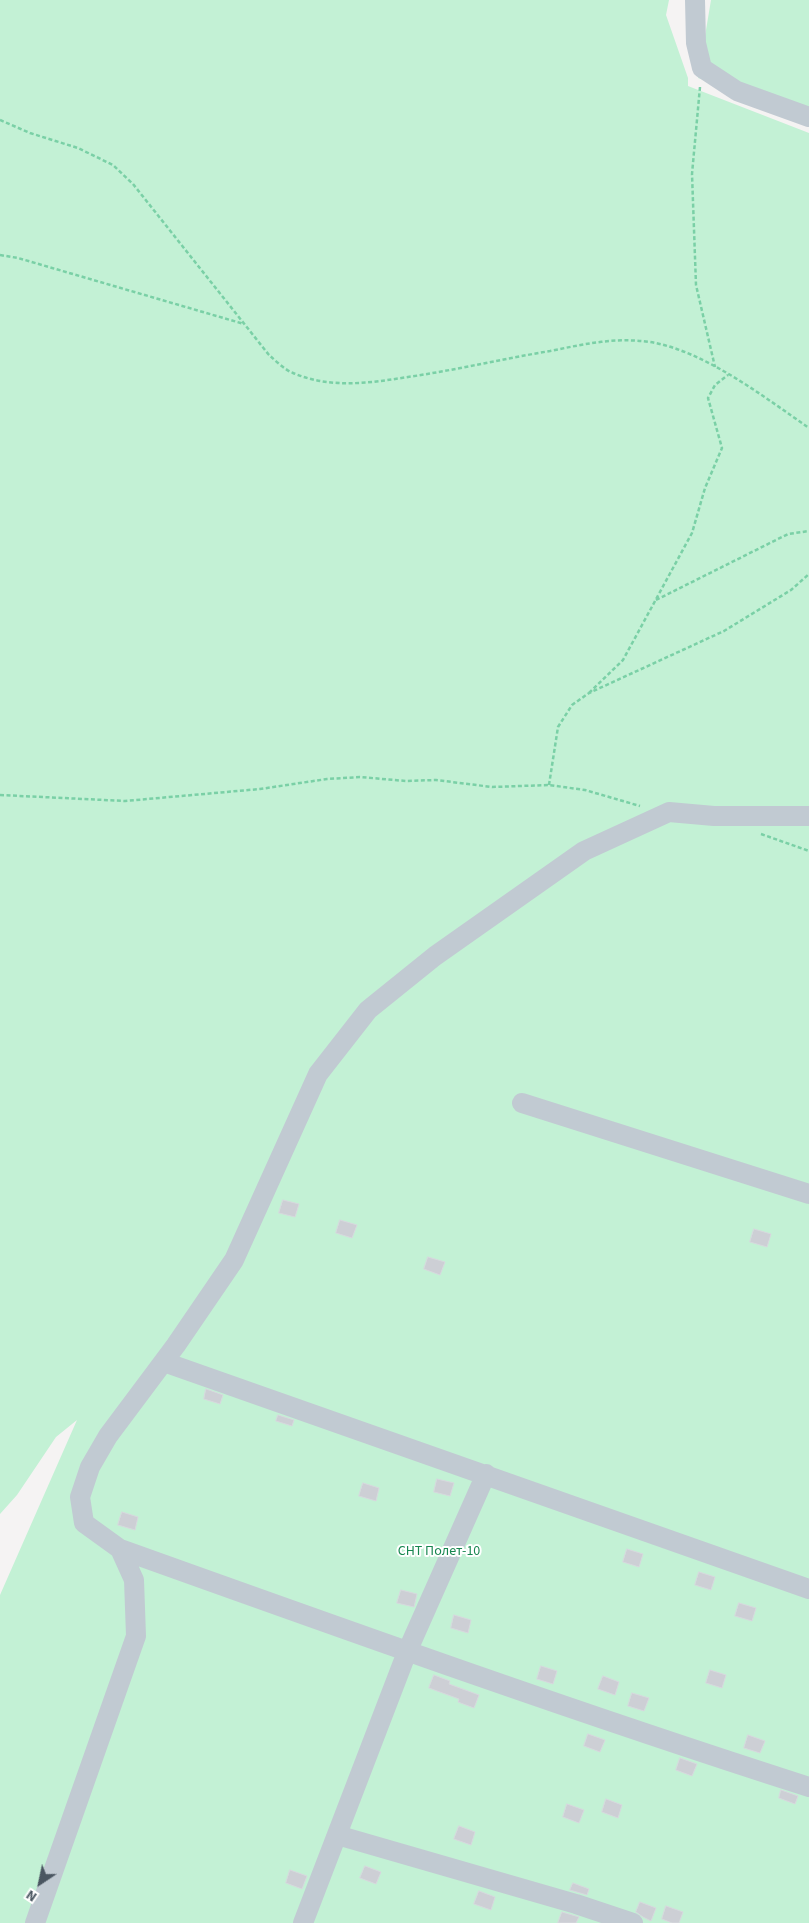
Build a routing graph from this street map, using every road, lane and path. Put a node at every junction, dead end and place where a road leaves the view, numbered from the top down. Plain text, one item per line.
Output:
1 (695, 0) edge
2 (702, 68) junction
3 (809, 117) edge
4 (0, 120) edge
5 (0, 254) edge
6 (244, 324) junction
7 (716, 368) junction
8 (729, 375) junction
9 (809, 428) edge
10 (809, 531) edge
11 (809, 574) edge
12 (656, 600) junction
13 (589, 694) junction
14 (549, 785) junction
15 (0, 795) edge
16 (640, 806) dead end
17 (809, 816) edge
18 (522, 1103) dead end
19 (809, 1194) edge
20 (164, 1362) junction
21 (486, 1474) junction
22 (120, 1549) junction
23 (809, 1589) edge
24 (407, 1652) junction
25 (809, 1787) edge
26 (337, 1835) junction
27 (35, 1923) edge
28 (303, 1923) edge
29 (633, 1923) edge

1 - 2 lane
2 - 3 lane
2 - 7 path
4 - 6 path
5 - 6 path
6 - 7 path
7 - 8 path
8 - 9 path
8 - 12 path
10 - 12 path
11 - 13 path
12 - 13 path
13 - 14 path
14 - 15 path
14 - 16 path
17 - 20 lane
18 - 19 lane
20 - 21 lane
20 - 22 lane
21 - 23 lane
21 - 24 lane
22 - 24 lane
22 - 27 lane
24 - 25 lane
24 - 26 lane
26 - 28 lane
26 - 29 lane

